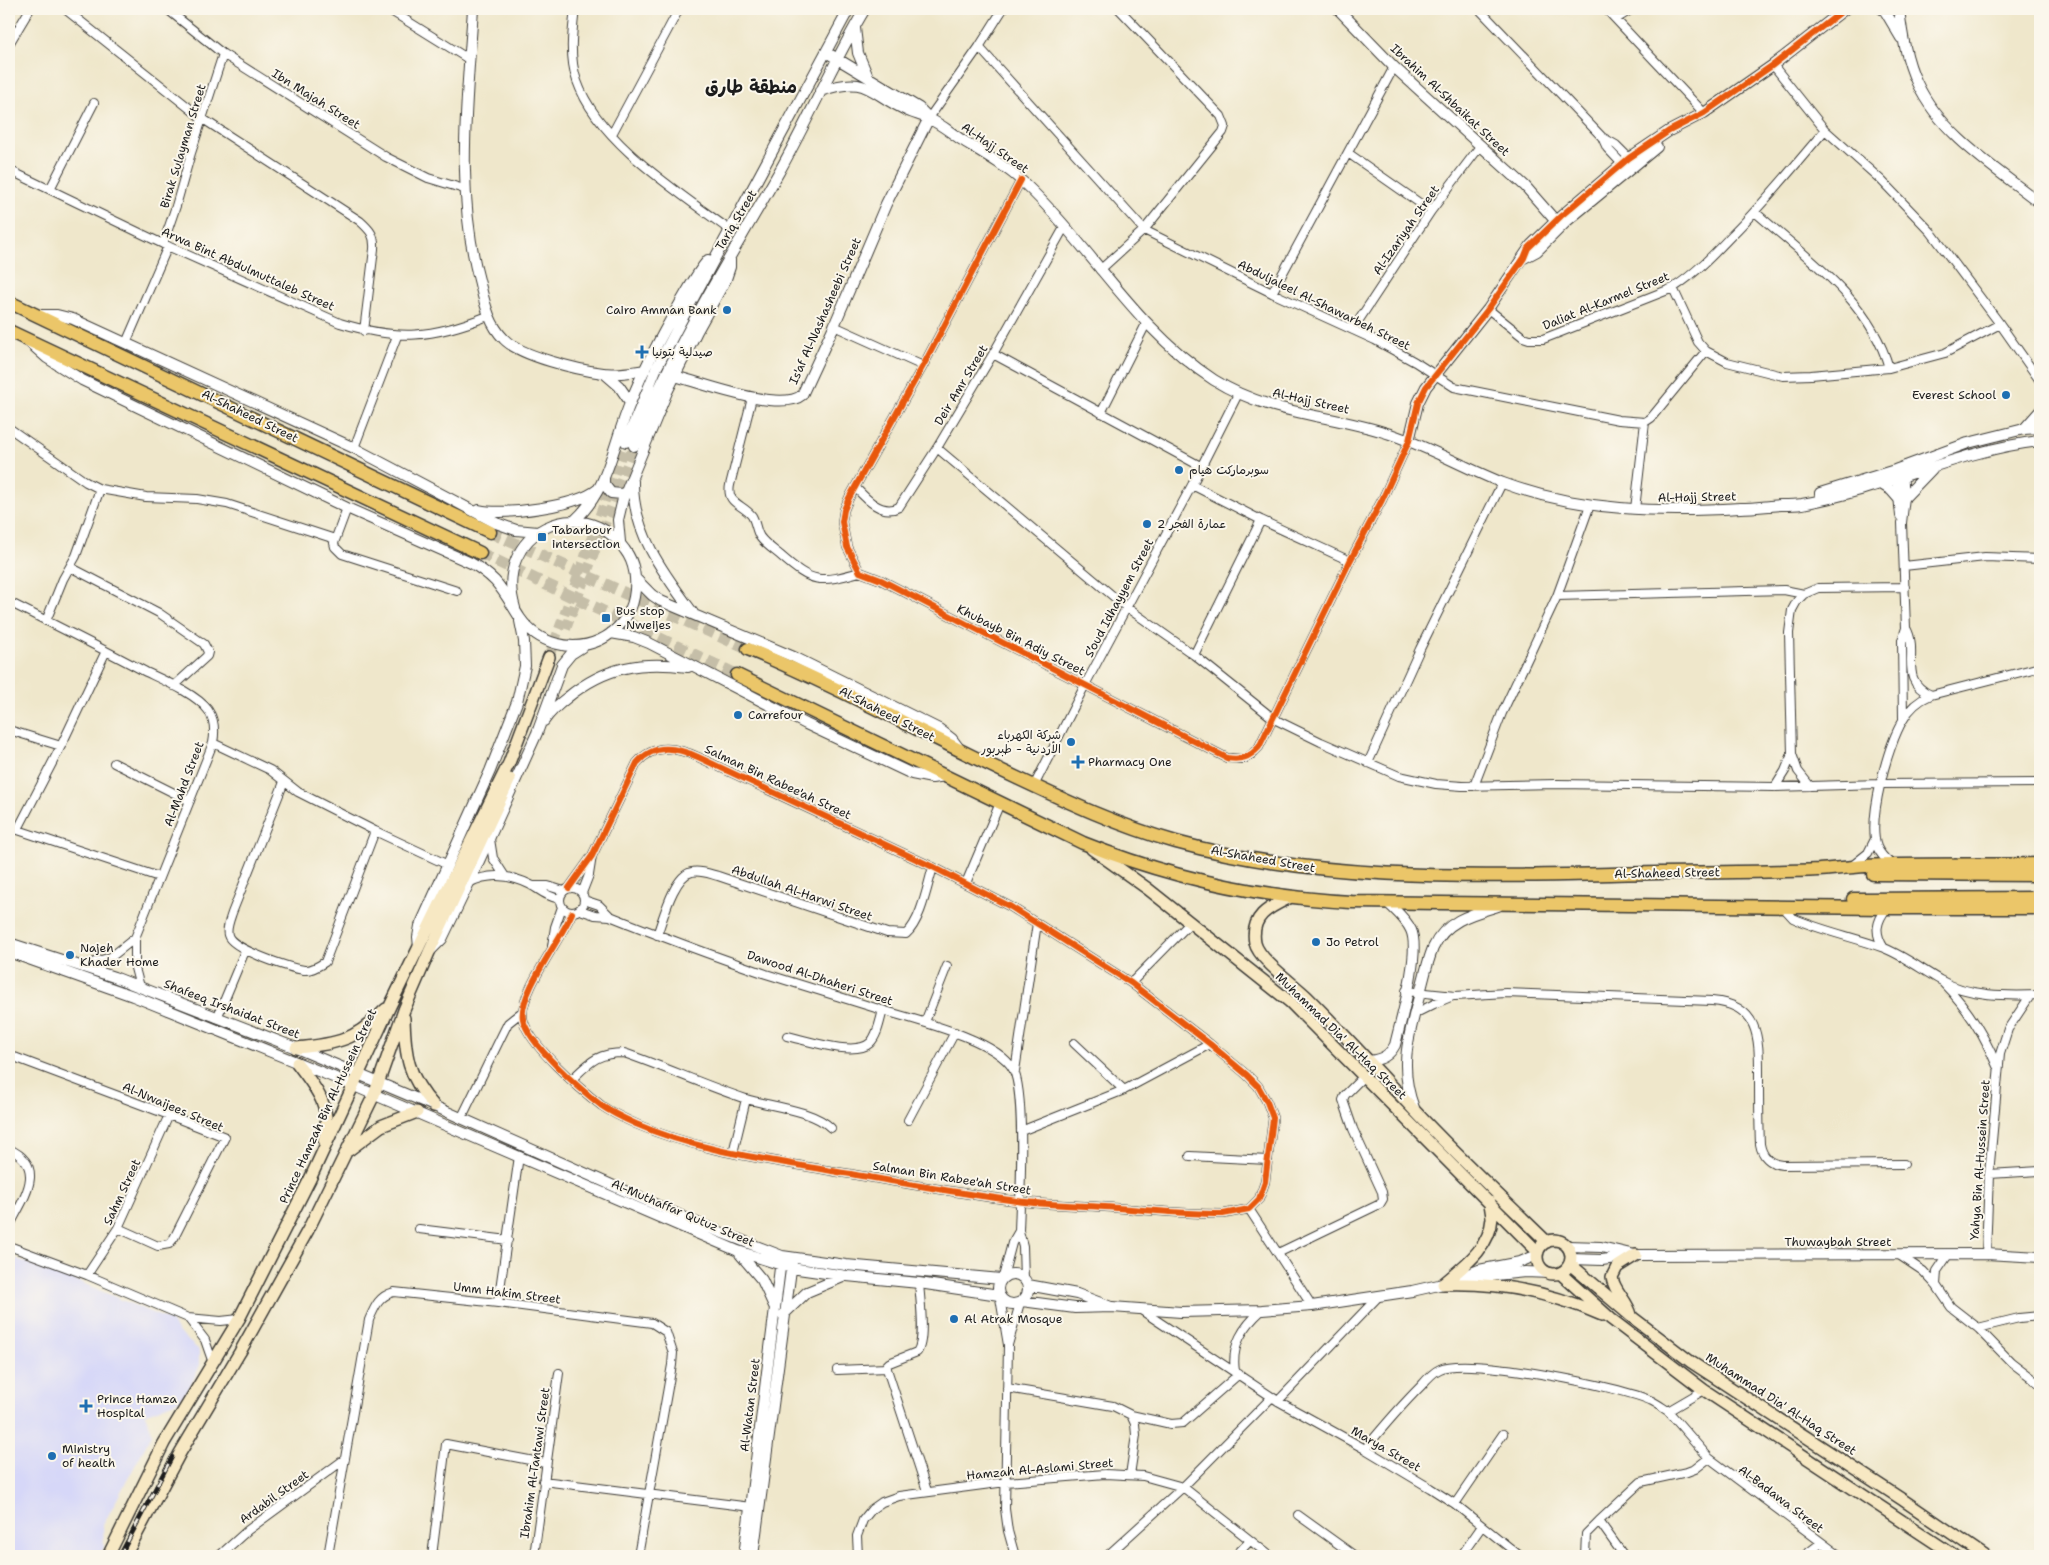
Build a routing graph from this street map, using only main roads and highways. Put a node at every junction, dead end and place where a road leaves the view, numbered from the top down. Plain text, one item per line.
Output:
1 (9, 302) edge
2 (9, 331) edge
3 (490, 532) tunnel mouth
4 (480, 553) tunnel mouth
5 (748, 649) tunnel mouth
6 (552, 657) tunnel mouth
7 (737, 674) tunnel mouth
8 (1083, 843) junction
9 (2040, 864) edge
10 (1820, 870) junction
11 (2040, 875) edge
12 (1291, 897) junction
13 (2040, 898) edge
14 (1783, 907) junction
15 (2040, 908) edge
16 (424, 949) junction
17 (1301, 991) junction
18 (1290, 1002) junction
19 (391, 1004) junction
20 (404, 1010) junction
21 (296, 1048) road end
22 (297, 1063) road end
23 (434, 1106) road end
24 (417, 1112) road end
25 (346, 1152) junction
26 (319, 1159) junction
27 (1498, 1194) junction
28 (1490, 1203) junction
29 (1546, 1242) junction
30 (1537, 1254) junction
31 (1636, 1255) road end
32 (1570, 1262) junction
33 (1555, 1273) junction
34 (1632, 1317) junction
35 (1611, 1319) junction
36 (108, 1556) edge
37 (125, 1556) edge
38 (1955, 1556) edge
39 (1985, 1556) edge

1 - 3 highway, Al-Shaheed Street
2 - 4 highway, Al-Shaheed Street
5 - 10 highway, Al-Shaheed Street
6 - 16 main road, Prince Hamzah Bin Al-Hussein Street
7 - 8 highway
8 - 12 highway
8 - 18 main road, Muhammad Dia' Al-Haq Street
9 - 10 highway, Al-Shaheed Street
10 - 11 highway, Al-Shaheed Street
12 - 14 highway
12 - 17 main road, Muhammad Dia' Al-Haq Street
13 - 14 highway
14 - 15 highway
16 - 19 main road, Prince Hamzah Bin Al-Hussein Street
16 - 20 main road, Prince Hamzah Bin Al-Hussein Street
17 - 18 main road
17 - 27 main road, Muhammad Dia' Al-Haq Street
18 - 28 main road, Muhammad Dia' Al-Haq Street
19 - 21 main road
19 - 26 main road, Prince Hamzah Bin Al-Hussein Street
20 - 23 main road
20 - 25 main road, Prince Hamzah Bin Al-Hussein Street
22 - 26 main road
24 - 25 main road
25 - 37 main road, Prince Hamzah Bin Al-Hussein Street
26 - 36 main road, Prince Hamzah Bin Al-Hussein Street
27 - 28 main road
27 - 29 main road, Muhammad Dia' Al-Haq Street
28 - 30 main road, Muhammad Dia' Al-Haq Street
28 - 35 main road
29 - 30 main road
29 - 32 main road
30 - 33 main road
31 - 34 main road
32 - 33 main road
32 - 34 main road, Muhammad Dia' Al-Haq Street
33 - 35 main road
34 - 39 main road, Muhammad Dia' Al-Haq Street
35 - 38 main road

